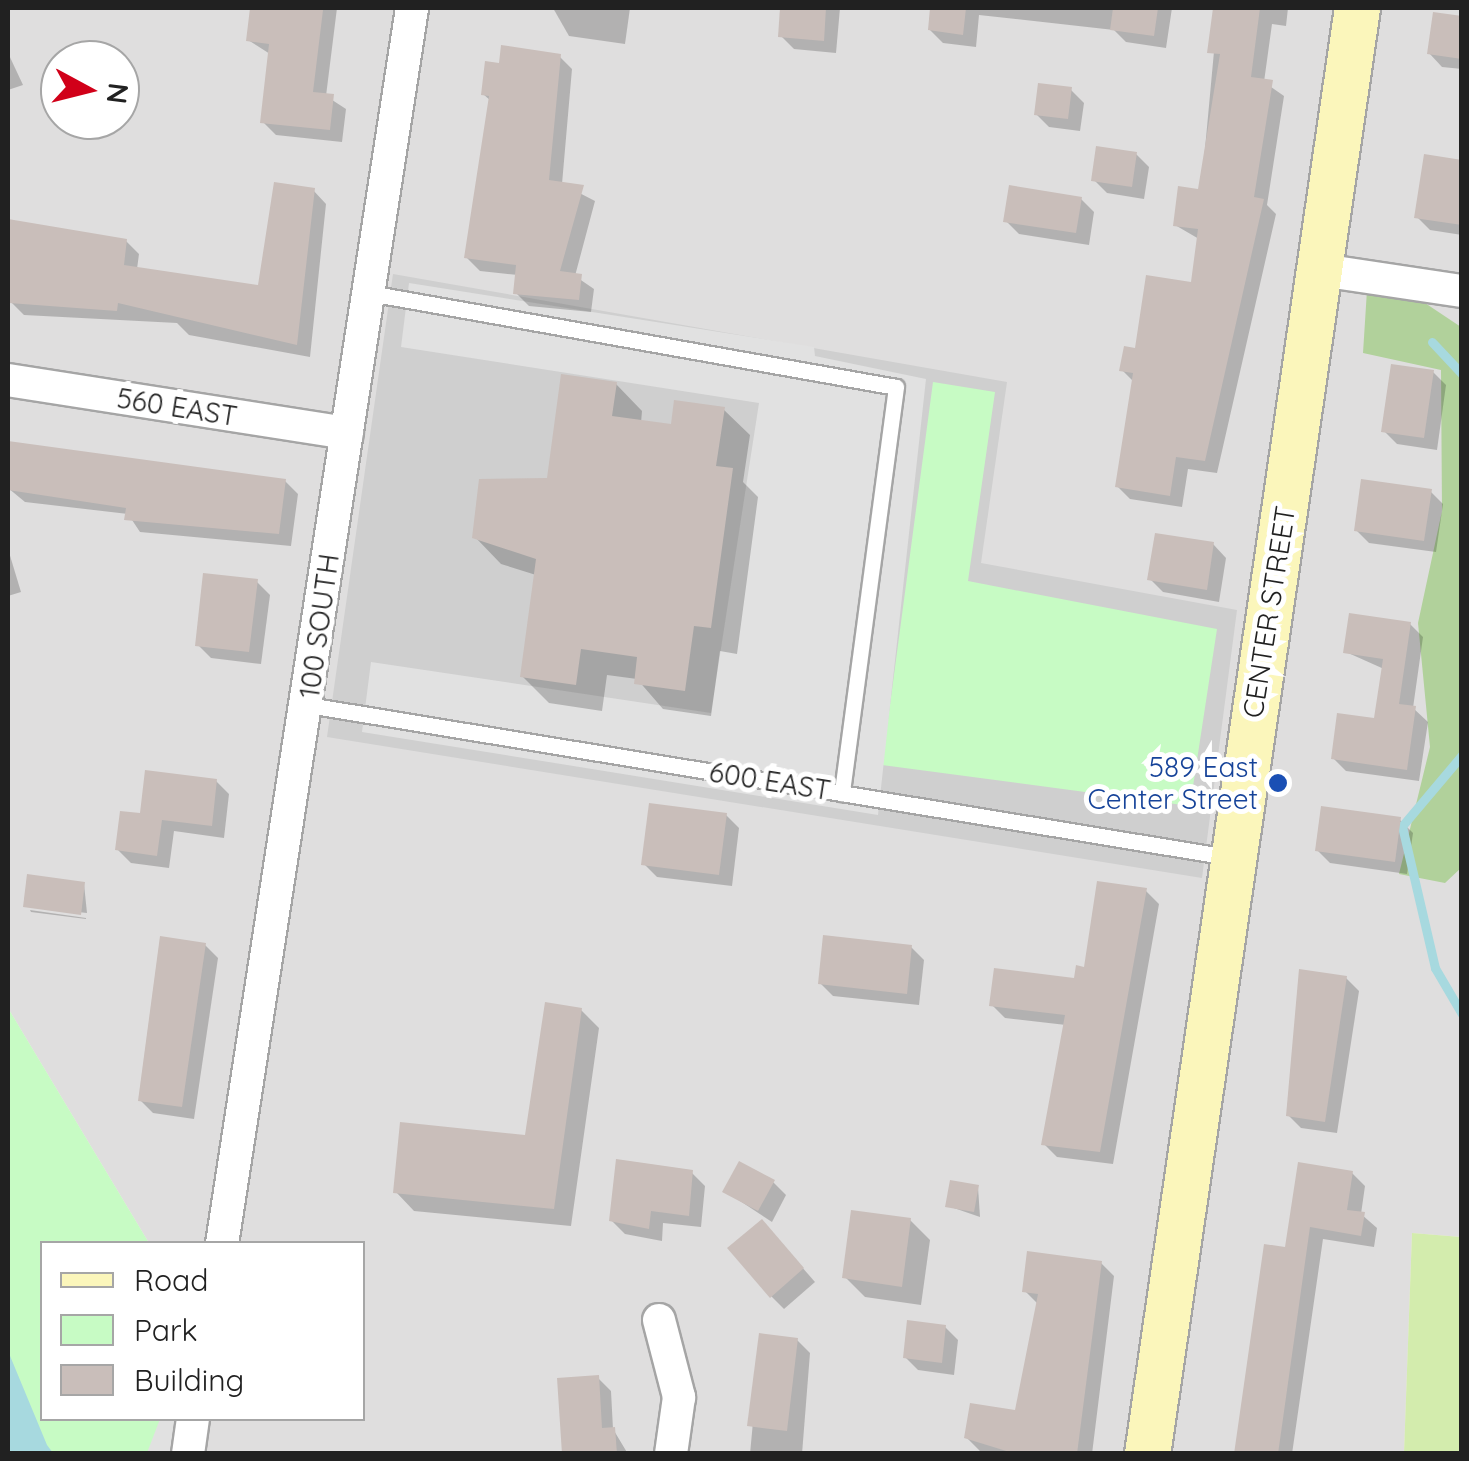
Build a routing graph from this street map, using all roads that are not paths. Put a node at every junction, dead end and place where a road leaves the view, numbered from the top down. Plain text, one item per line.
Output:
1 (412, 8) edge
2 (1357, 8) edge
3 (1321, 270) junction
4 (1462, 291) edge
5 (369, 293) junction
6 (8, 380) edge
7 (347, 433) junction
8 (308, 705) junction
9 (842, 793) junction
10 (1232, 858) junction
11 (222, 1241) edge
12 (659, 1320) dead end
13 (194, 1421) edge
14 (188, 1454) edge
15 (671, 1454) edge
16 (1147, 1454) edge

1 - 5 street, 100 SOUTH
2 - 3 street, CENTER STREET
3 - 4 street
3 - 10 street, CENTER STREET
5 - 7 street, 100 SOUTH
5 - 9 lane
6 - 7 street, 560 EAST
7 - 8 street, 100 SOUTH
8 - 9 lane, 600 EAST
8 - 11 street, 100 SOUTH
9 - 10 lane, 600 EAST
10 - 16 street, CENTER STREET
12 - 15 street
13 - 14 street

